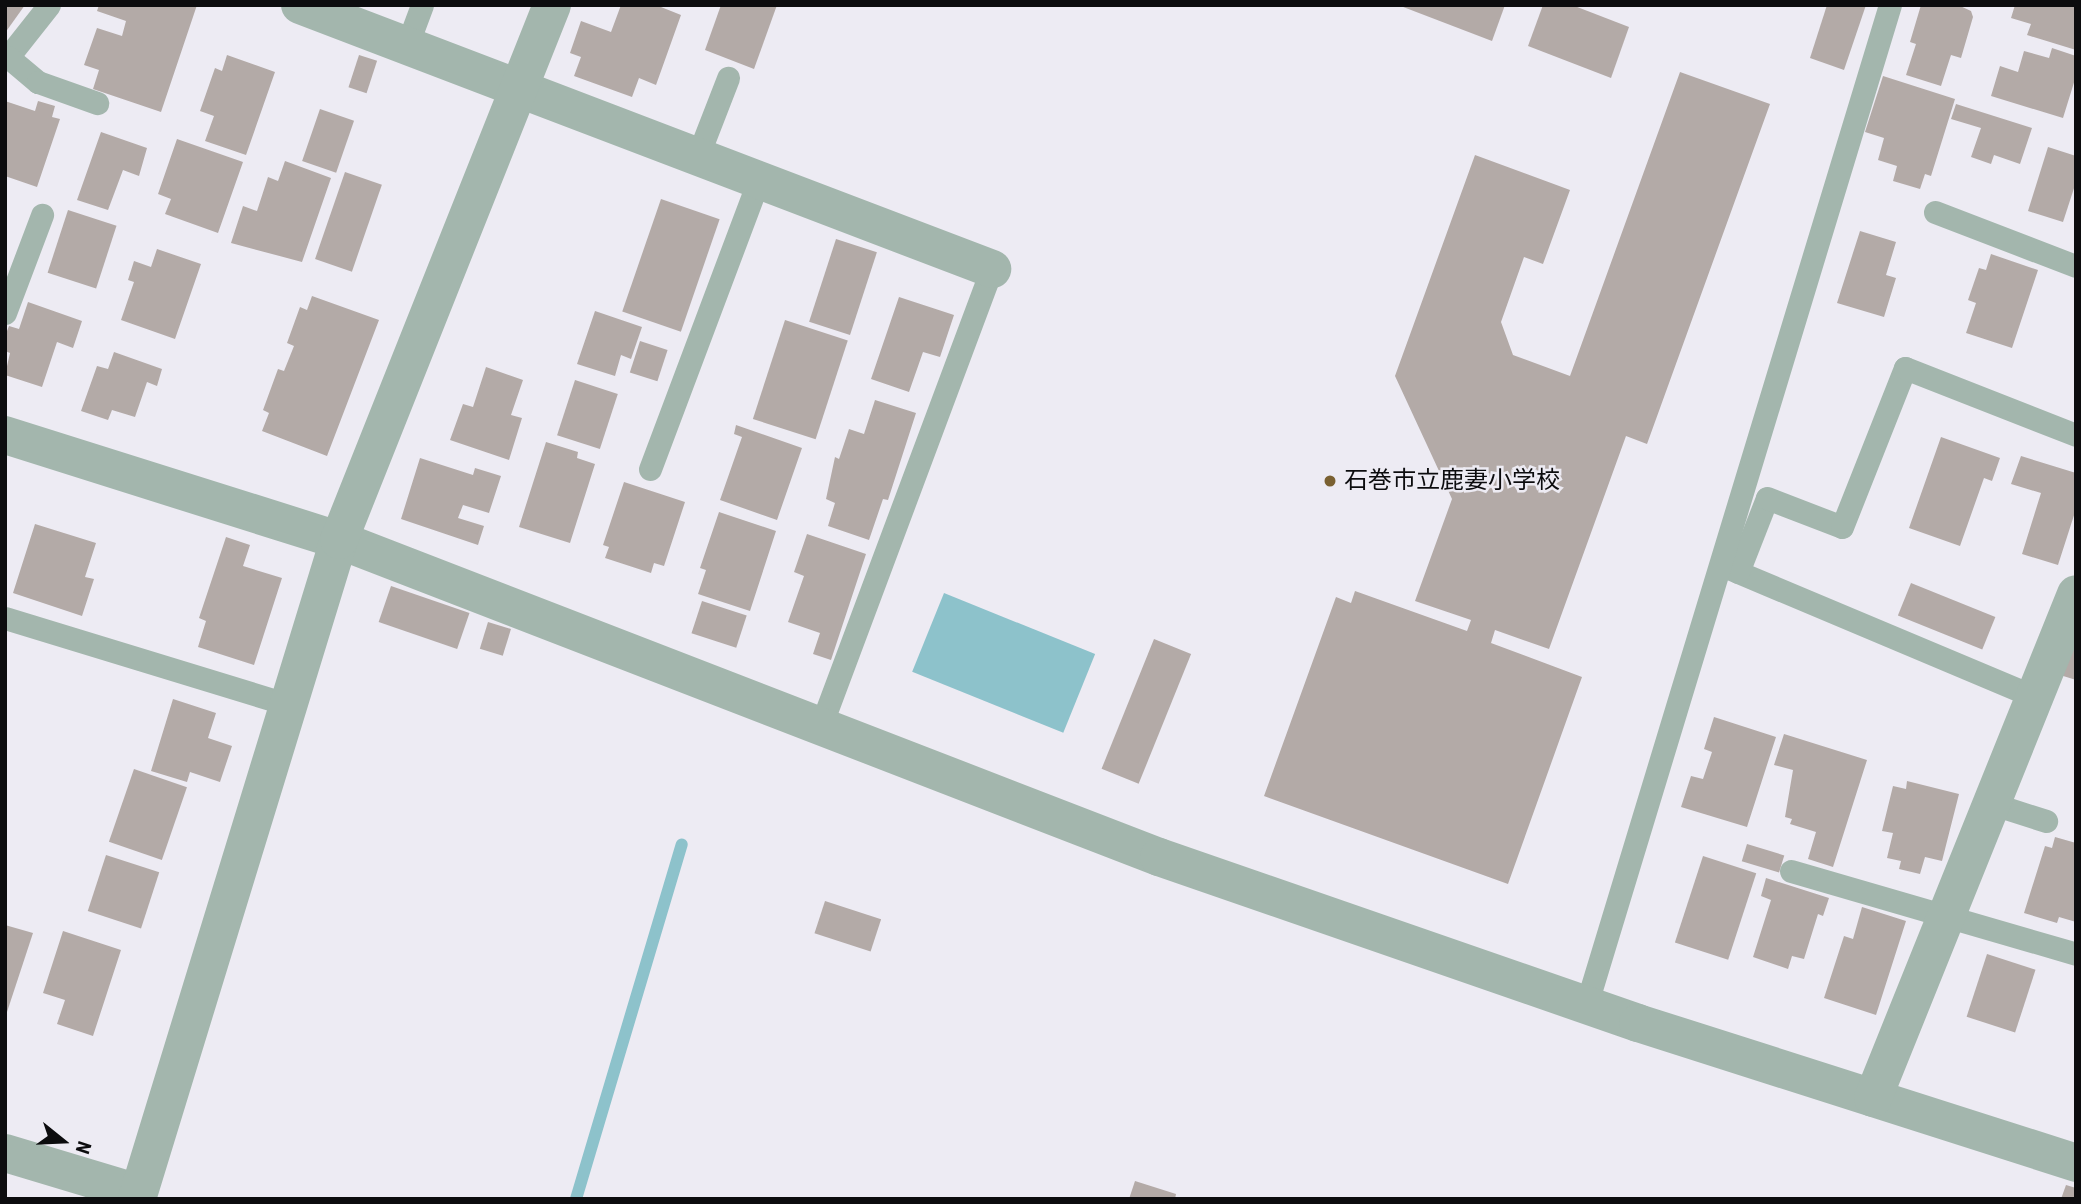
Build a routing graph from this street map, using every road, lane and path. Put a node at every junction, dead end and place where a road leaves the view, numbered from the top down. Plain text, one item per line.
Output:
1 (50, 5) edge
2 (300, 5) edge
3 (422, 5) edge
4 (552, 5) edge
5 (1890, 5) edge
6 (407, 48) junction
7 (728, 78) dead end
8 (517, 91) junction
9 (97, 103) dead end
10 (697, 158) junction
11 (758, 181) junction
12 (1936, 212) dead end
13 (42, 215) dead end
14 (2076, 266) edge
15 (992, 269) joint
16 (5, 313) edge
17 (5, 435) edge
18 (2076, 435) edge
19 (650, 469) dead end
20 (339, 540) junction
21 (1729, 568) junction
22 (2074, 602) edge
23 (5, 618) edge
24 (2033, 696) junction
25 (290, 705) junction
26 (820, 728) junction
27 (1990, 803) junction
28 (2046, 821) dead end
29 (1791, 871) dead end
30 (1945, 919) junction
31 (2076, 954) edge
32 (1586, 1006) junction
33 (1873, 1098) junction
34 (5, 1153) edge
35 (2076, 1163) edge
36 (137, 1196) edge

1 - 9 lane
2 - 6 street
3 - 6 lane
4 - 8 street
5 - 21 lane
6 - 8 street
7 - 10 lane
8 - 10 street
8 - 20 street
10 - 11 street
11 - 15 street
11 - 19 lane
12 - 14 lane
13 - 16 lane
15 - 26 lane
17 - 20 street
18 - 21 lane
20 - 25 street
20 - 26 street
21 - 24 lane
21 - 32 lane
22 - 24 street
23 - 25 lane
24 - 27 street
25 - 36 street
26 - 32 street
27 - 28 lane
27 - 30 street
29 - 30 lane
30 - 31 lane
30 - 33 street
32 - 33 street
33 - 35 street
34 - 36 street

